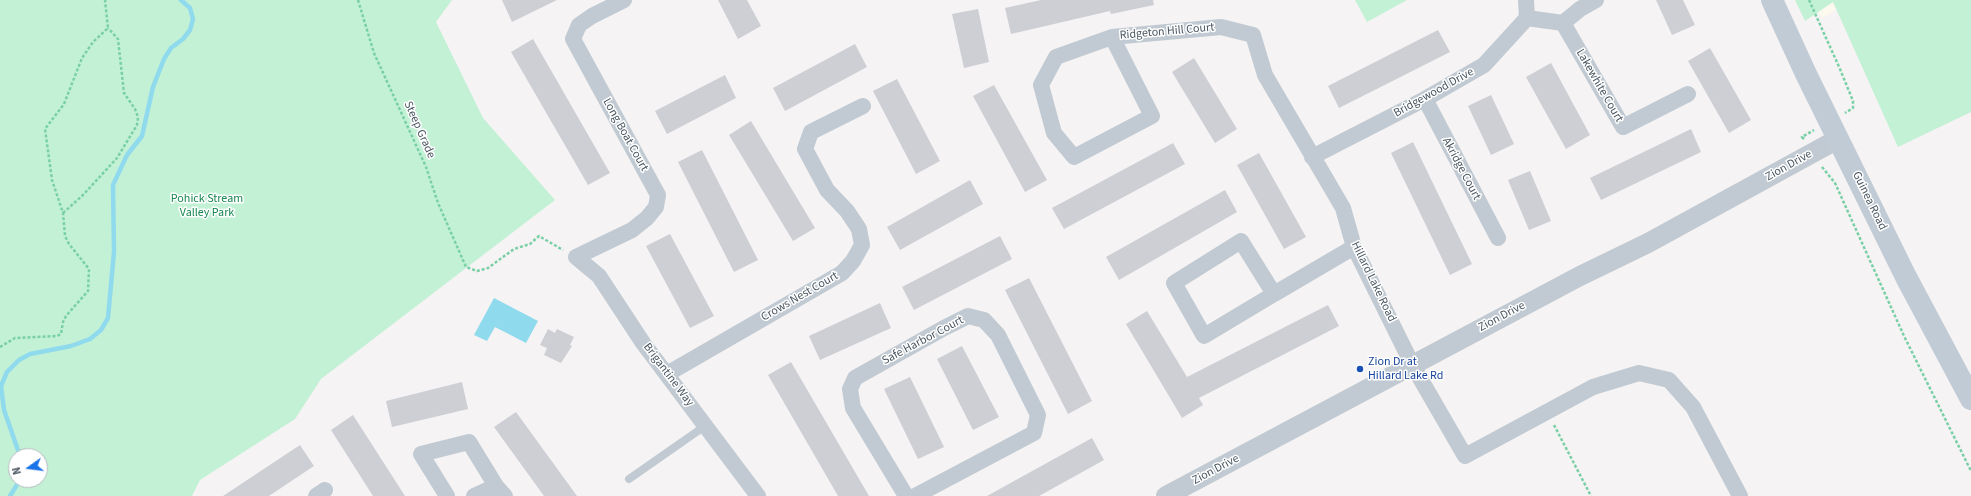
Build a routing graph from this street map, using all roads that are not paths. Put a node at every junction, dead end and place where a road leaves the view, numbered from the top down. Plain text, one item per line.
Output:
1 (624, 0) edge
2 (1526, 0) edge
3 (1596, 0) edge
4 (1772, 0) edge
5 (1527, 18) junction
6 (1563, 24) junction
7 (1112, 36) junction
8 (1688, 94) dead end
9 (1425, 99) junction
10 (863, 106) dead end
11 (1834, 130) junction
12 (1312, 157) junction
13 (1498, 238) dead end
14 (1354, 247) junction
15 (576, 257) joint
16 (1274, 294) junction
17 (1413, 366) junction
18 (667, 374) junction
19 (1971, 399) edge
20 (706, 426) junction
21 (629, 479) dead end
22 (501, 491) edge
23 (447, 496) edge
24 (474, 496) edge
25 (758, 496) edge
26 (906, 496) edge
27 (915, 496) edge
28 (1166, 496) edge
29 (1740, 496) edge

1 - 15 street, Long Boat Court
2 - 5 street
3 - 6 street
4 - 11 main road, Guinea Road
5 - 6 street
5 - 9 street, Bridgewood Drive
6 - 8 street, Lakewhite Court
7 - 7 street, Ridgeton Hill Court
7 - 12 street, Ridgeton Hill Court
9 - 12 street, Bridgewood Drive
9 - 13 street, Akridge Court
10 - 18 street, Crows Nest Court
11 - 17 street, Zion Drive
11 - 19 main road, Guinea Road
12 - 14 street, Hillard Lake Road
14 - 16 street
14 - 17 street, Hillard Lake Road
15 - 18 street, Brigantine Way
16 - 16 street
17 - 28 street, Zion Drive
17 - 29 street, Hillard Lake Road
18 - 20 street, Brigantine Way
20 - 21 lane
20 - 25 street, Brigantine Way
22 - 23 street
22 - 24 street
26 - 27 street, Safe Harbor Court

